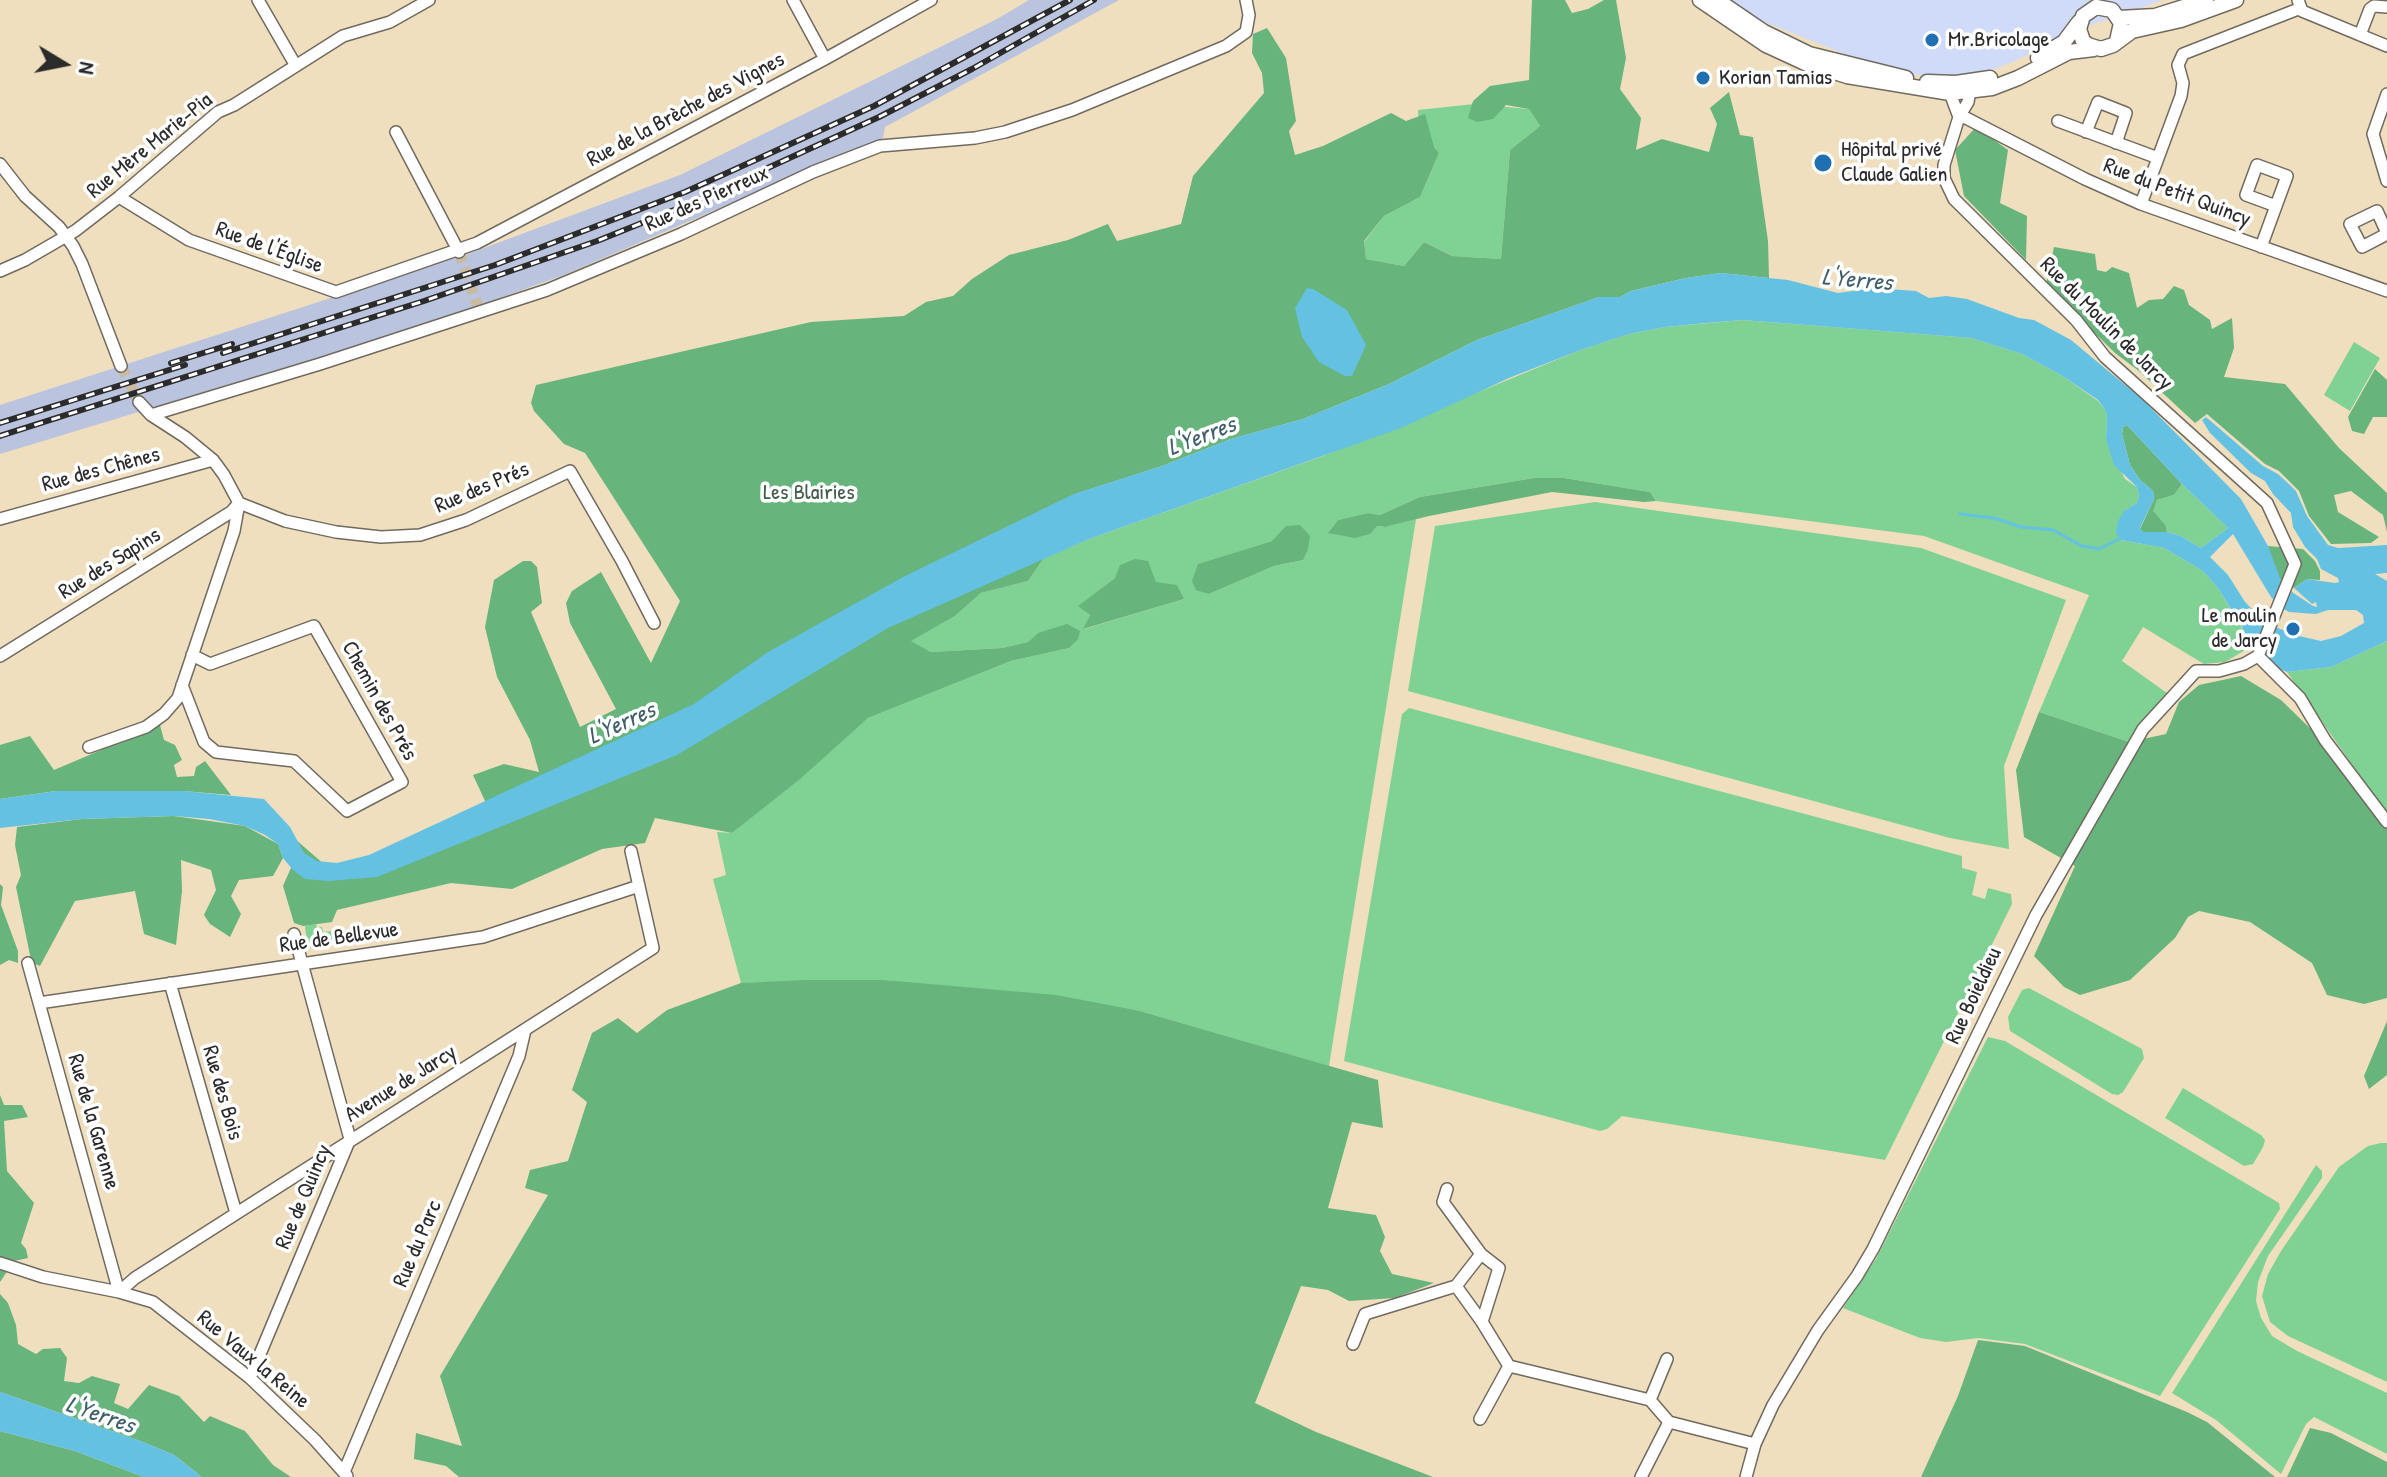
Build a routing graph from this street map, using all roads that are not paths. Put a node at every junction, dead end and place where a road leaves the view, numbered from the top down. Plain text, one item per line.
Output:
1 (258, 0) edge
2 (429, 0) edge
3 (793, 0) edge
4 (931, 0) edge
5 (1246, 0) edge
6 (1700, 0) edge
7 (1717, 0) edge
8 (2206, 0) edge
9 (2236, 0) edge
10 (2299, 4) edge
11 (2387, 7) edge
12 (2109, 9) edge
13 (2084, 12) edge
14 (2360, 35) junction
15 (2117, 41) junction
16 (2387, 46) edge
17 (2094, 49) junction
18 (825, 59) junction
19 (296, 66) junction
20 (1970, 91) junction
21 (1950, 93) junction
22 (2387, 94) edge
23 (1959, 117) junction
24 (2058, 121) dead end
25 (396, 132) dead end
26 (2086, 132) junction
27 (2116, 143) junction
28 (2158, 158) junction
29 (0, 164) edge
30 (2387, 181) edge
31 (119, 197) junction
32 (2141, 204) junction
33 (2276, 206) dead end
34 (66, 237) junction
35 (2261, 247) junction
36 (459, 252) junction
37 (0, 271) edge
38 (2387, 291) edge
39 (121, 366) tunnel mouth
40 (139, 402) tunnel mouth
41 (151, 415) junction
42 (213, 460) junction
43 (239, 503) junction
44 (0, 519) edge
45 (654, 623) dead end
46 (192, 655) junction
47 (0, 656) edge
48 (2258, 656) junction
49 (182, 685) junction
50 (89, 747) dead end
51 (2387, 822) edge
52 (631, 851) dead end
53 (639, 886) junction
54 (294, 934) dead end
55 (28, 963) dead end
56 (301, 964) junction
57 (170, 983) junction
58 (39, 1003) junction
59 (525, 1030) junction
60 (350, 1139) junction
61 (1447, 1189) dead end
62 (236, 1213) junction
63 (1481, 1254) junction
64 (5, 1264) edge
65 (1456, 1286) junction
66 (119, 1292) junction
67 (1482, 1322) junction
68 (1353, 1344) dead end
69 (1667, 1359) dead end
70 (1509, 1366) junction
71 (250, 1378) junction
72 (1650, 1400) junction
73 (1480, 1419) dead end
74 (1669, 1422) junction
75 (1755, 1444) junction
76 (346, 1475) edge
77 (1641, 1477) edge
78 (1746, 1477) edge

1 - 19 street
2 - 19 street, Rue Mère Marie-Pia
3 - 18 street
4 - 18 street, Rue de la Brèche des Vignes
5 - 41 street, Rue des Pierreux
6 - 21 main road
7 - 13 main road
8 - 12 main road
9 - 15 main road
10 - 14 street
10 - 28 street
11 - 14 street
12 - 13 main road
12 - 15 main road
13 - 17 main road
14 - 16 street
15 - 17 main road
17 - 20 main road
18 - 36 street, Rue de la Brèche des Vignes
19 - 31 street, Rue Mère Marie-Pia
20 - 21 main road
20 - 23 street, Rue du Moulin de Jarcy
21 - 23 street
22 - 30 street
23 - 32 street, Rue du Petit Quincy
23 - 48 street, Rue du Moulin de Jarcy
24 - 26 street
25 - 36 street
26 - 27 street
26 - 27 street
27 - 28 street
28 - 32 street
29 - 34 street
31 - 34 street, Rue Mère Marie-Pia
31 - 36 street, Rue de l'Église
32 - 35 street, Rue du Petit Quincy
33 - 35 street
34 - 37 street, Rue Mère Marie-Pia
34 - 39 street
35 - 38 street, Rue du Petit Quincy
40 - 41 street
41 - 42 street
42 - 43 street
42 - 44 street, Rue des Chênes
43 - 45 street, Rue des Prés
43 - 46 street
43 - 47 street, Rue des Sapins
46 - 49 street
46 - 49 street, Chemin des Prés
48 - 51 street
48 - 75 street, Rue Boieldieu
49 - 50 street
52 - 53 street
53 - 56 street, Rue de Bellevue
53 - 59 street, Avenue de Jarcy
54 - 56 street, Rue de Quincy
55 - 58 street, Rue de la Garenne
56 - 57 street, Rue de Bellevue
56 - 60 street, Rue de Quincy
57 - 58 street, Rue de Bellevue
57 - 62 street, Rue des Bois
58 - 66 street, Rue de la Garenne
59 - 60 street, Avenue de Jarcy
59 - 76 street, Rue du Parc
60 - 62 street, Avenue de Jarcy
60 - 71 street, Rue de Quincy
61 - 63 street
62 - 66 street, Avenue de Jarcy
63 - 65 street
63 - 67 street
64 - 66 street, Rue Vaux la Reine
65 - 67 street
65 - 68 street
66 - 71 street, Rue Vaux la Reine
67 - 70 street
69 - 72 street
70 - 72 street
70 - 73 street
71 - 76 street, Rue Vaux la Reine
72 - 74 street
74 - 75 street
74 - 77 street
75 - 78 street, Rue Boieldieu

